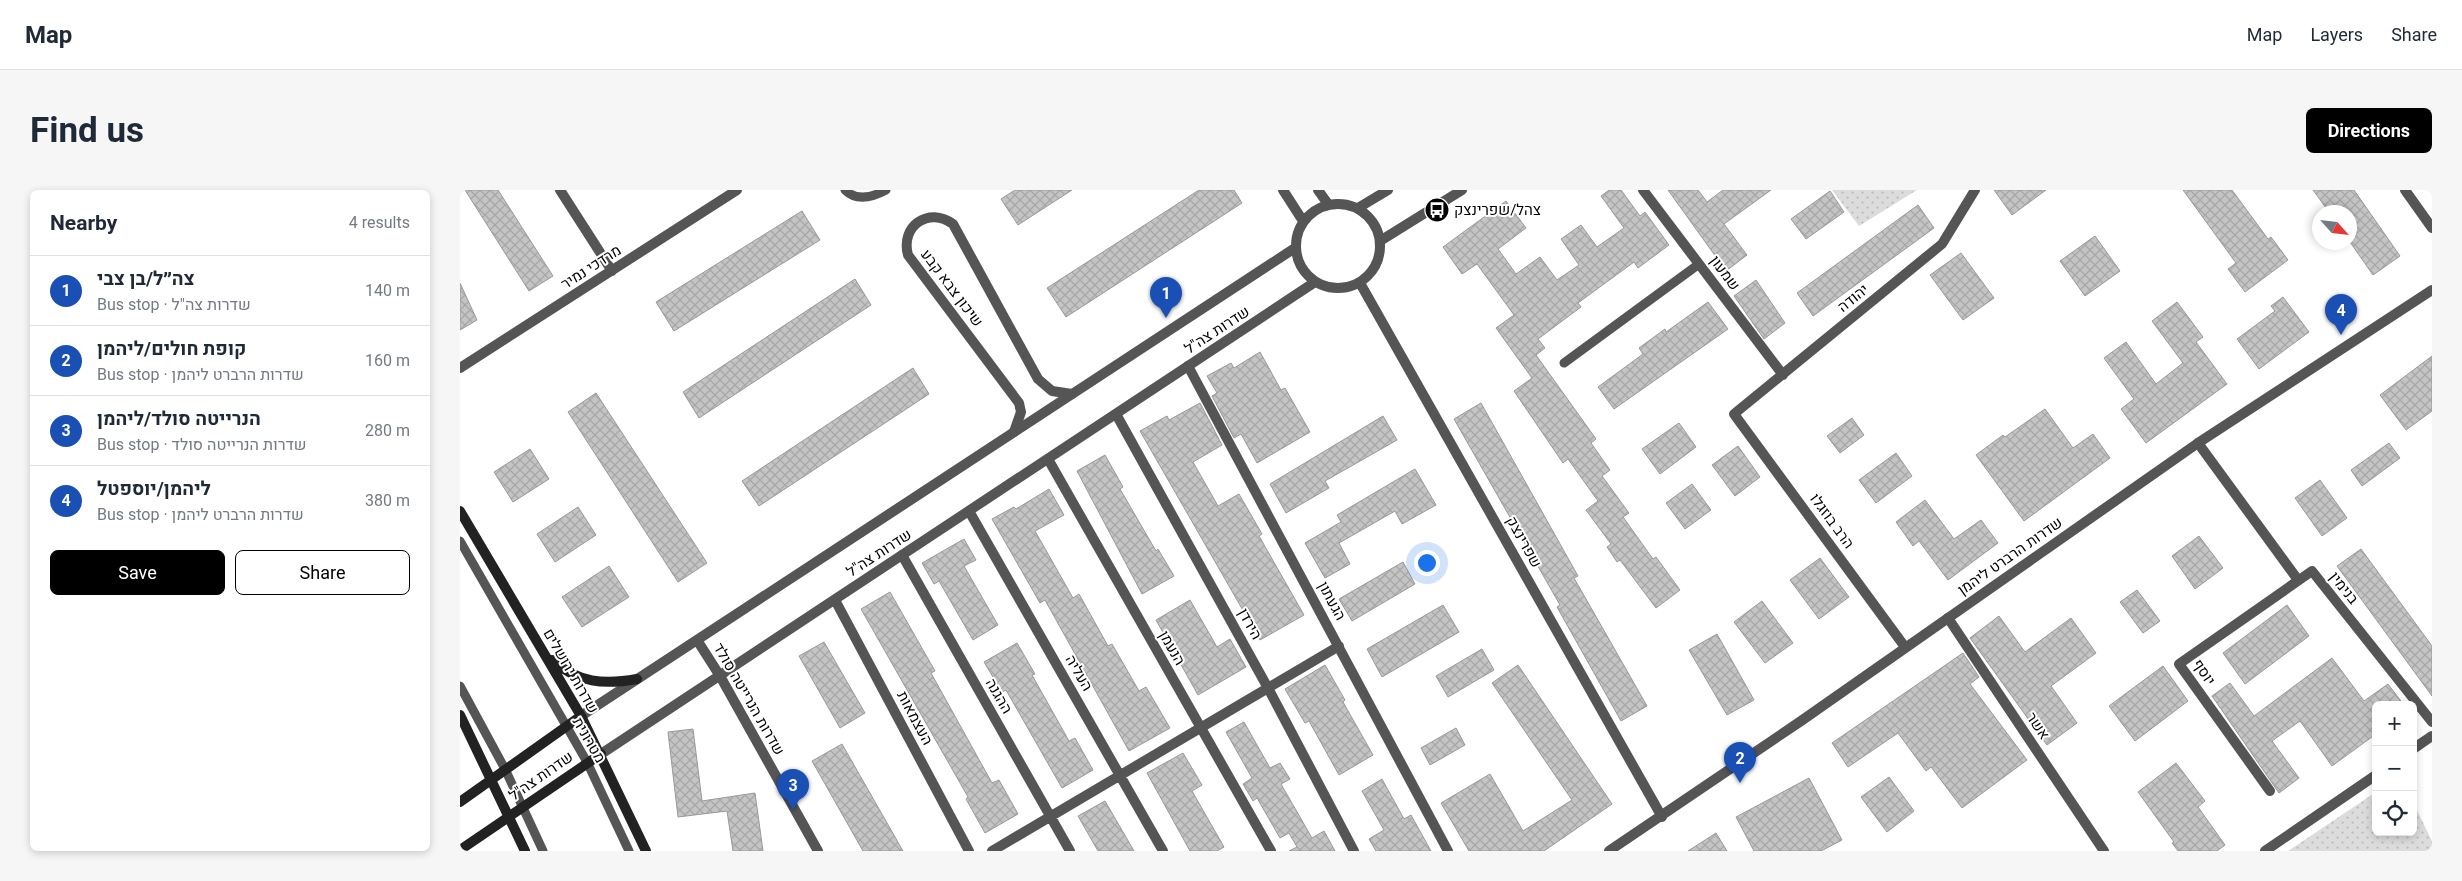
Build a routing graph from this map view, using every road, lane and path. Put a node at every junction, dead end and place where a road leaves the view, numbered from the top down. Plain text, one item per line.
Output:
1 (560, 190) edge
2 (737, 190) edge
3 (845, 190) edge
4 (886, 190) edge
5 (1283, 190) edge
6 (1318, 190) edge
7 (1388, 190) edge
8 (1462, 190) edge
9 (1644, 190) edge
10 (1975, 190) edge
11 (2405, 190) edge
12 (1328, 204) junction
13 (1358, 208) junction
14 (1303, 222) junction
15 (2432, 228) edge
16 (1380, 241) junction
17 (1295, 248) junction
18 (1699, 264) junction
19 (612, 271) junction
20 (1315, 282) junction
21 (1360, 283) junction
22 (2432, 290) edge
23 (1564, 362) dead end
24 (1188, 366) junction
25 (460, 368) edge
26 (1783, 375) junction
27 (1072, 394) junction
28 (1116, 414) junction
29 (1734, 414) joint
30 (1014, 432) junction
31 (2198, 443) junction
32 (1048, 459) junction
33 (460, 511) edge
34 (969, 511) junction
35 (460, 541) edge
36 (902, 555) junction
37 (2298, 580) junction
38 (835, 600) junction
39 (1948, 618) junction
40 (697, 640) junction
41 (1339, 646) junction
42 (1905, 647) junction
43 (545, 654) junction
44 (720, 676) junction
45 (637, 679) junction
46 (460, 686) edge
47 (1268, 688) junction
48 (460, 715) edge
49 (581, 716) junction
50 (2432, 722) edge
51 (565, 725) junction
52 (1201, 728) junction
53 (2432, 736) edge
54 (2416, 746) edge
55 (601, 754) junction
56 (587, 762) junction
57 (505, 769) junction
58 (1120, 776) junction
59 (2372, 777) edge
60 (492, 779) junction
61 (2270, 792) dead end
62 (460, 802) edge
63 (522, 807) junction
64 (1051, 816) junction
65 (509, 817) junction
66 (1662, 817) junction
67 (460, 850) edge
68 (525, 851) edge
69 (543, 851) edge
70 (629, 851) edge
71 (646, 851) edge
72 (818, 851) edge
73 (969, 851) edge
74 (992, 851) edge
75 (1070, 851) edge
76 (1163, 851) edge
77 (1271, 851) edge
78 (1354, 851) edge
79 (1448, 851) edge
80 (1608, 851) edge
81 (2104, 851) edge
82 (2265, 851) edge

1 - 19 street
2 - 19 street, מרדכי נמיר
3 - 4 lane
5 - 14 street
6 - 12 street
7 - 13 street
8 - 16 street
9 - 18 street, שמעון
10 - 26 street, יהודה
11 - 15 street
12 - 13 street
12 - 14 street
13 - 16 street
14 - 17 street
16 - 21 street
17 - 20 street
17 - 27 street, שדרות צה"ל
18 - 23 lane
18 - 26 street, שמעון
19 - 25 street, מרדכי נמיר
20 - 21 street
20 - 24 street, שדרות צה"ל
21 - 66 street, שפרינצק
22 - 31 street, שדרות הרברט ליהמן
24 - 28 street, שדרות צה"ל
24 - 41 street, הגעתון
26 - 29 street, יהודה
27 - 30 street, שדרות צה"ל
27 - 30 street, שיכון צבא קבע
28 - 32 street, שדרות צה"ל
28 - 47 street, הירדן
29 - 42 street, הרב בוזגלו
30 - 40 street, שדרות צה"ל
31 - 37 street
31 - 39 street, שדרות הרברט ליהמן
32 - 34 street, שדרות צה"ל
32 - 52 street, הנעמן
33 - 43 main road, שדרות ירושלים
34 - 36 street, שדרות צה"ל
34 - 58 street, העליה
35 - 51 lane, מטרונית
36 - 38 street, שדרות צה"ל
36 - 64 street, ההגנה
37 - 50 street, בנימין
37 - 61 street, יוסף
38 - 44 street, שדרות צה"ל
38 - 73 street, העצמאות
39 - 42 street, שדרות הרברט ליהמן
39 - 81 street, אשר
40 - 44 street, שדרות הנרייטה סולד
40 - 45 street, שדרות צה"ל
41 - 47 street
41 - 79 street, הגעתון
42 - 66 street, שדרות הרברט ליהמן
43 - 45 main road
43 - 49 main road, שדרות ירושלים
44 - 55 street, שדרות צה"ל
44 - 72 street, שדרות הנרייטה סולד
45 - 49 street, שדרות צה"ל
46 - 57 lane
47 - 52 street
47 - 78 street, הירדן
48 - 60 main road
49 - 51 main road, שדרות צה"ל
49 - 55 main road, שדרות ירושלים
51 - 56 lane, מטרונית
51 - 57 main road, שדרות צה"ל
52 - 58 street
52 - 77 street, הנעמן
53 - 54 street
55 - 56 main road, שדרות צה"ל
55 - 71 main road, שדרות ירושלים
56 - 63 main road, שדרות צה"ל
56 - 70 lane, מטרונית
57 - 60 main road, שדרות צה"ל
57 - 63 lane
58 - 64 street
58 - 76 street, העליה
59 - 82 street
60 - 62 main road, שדרות צה"ל
60 - 65 main road
63 - 65 main road, שדרות צה"ל
63 - 69 lane
64 - 74 street
64 - 75 street, ההגנה
65 - 67 main road, שדרות צה"ל
65 - 68 main road
66 - 80 street, שדרות הרברט ליהמן

